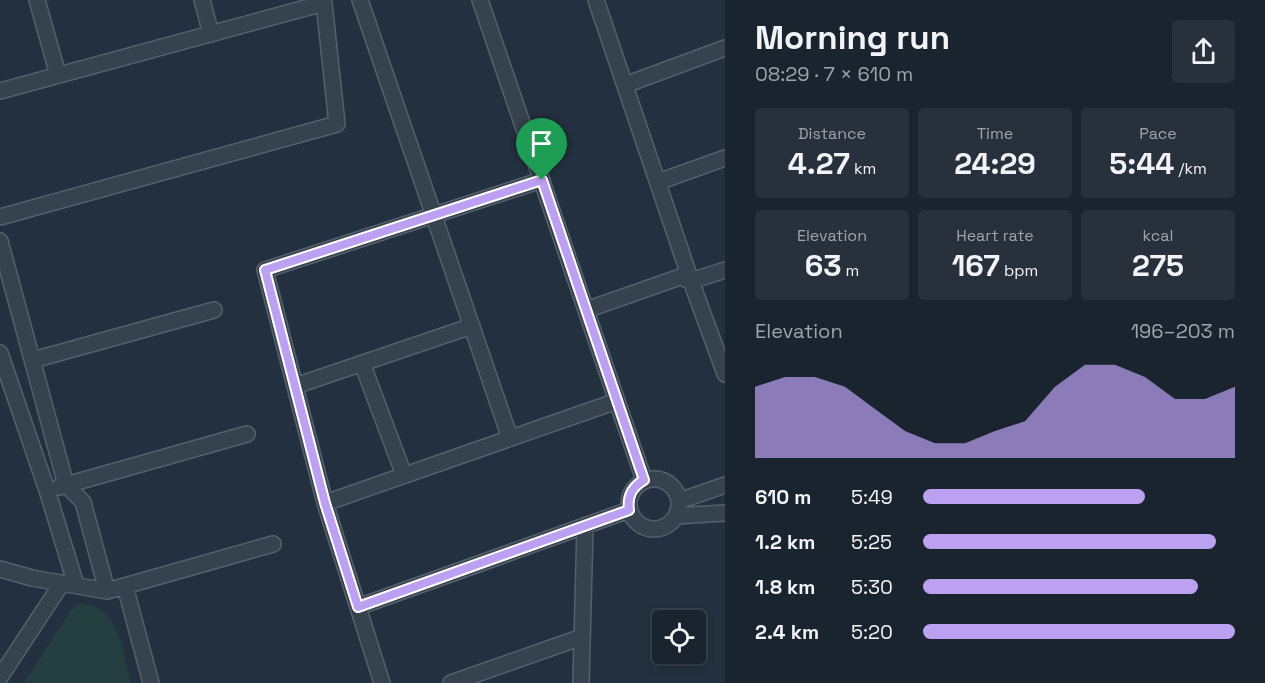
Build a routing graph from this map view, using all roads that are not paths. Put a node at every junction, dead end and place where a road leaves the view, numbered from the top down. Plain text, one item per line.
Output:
1 (37, 0) edge
2 (202, 0) edge
3 (360, 0) edge
4 (480, 0) edge
5 (596, 0) edge
6 (211, 34) junction
7 (725, 48) edge
8 (58, 75) junction
9 (625, 85) junction
10 (0, 91) edge
11 (725, 158) edge
12 (542, 180) junction
13 (658, 182) junction
14 (434, 215) junction
15 (0, 217) edge
16 (0, 241) edge
17 (725, 270) edge
18 (691, 281) junction
19 (214, 310) dead end
20 (586, 310) junction
21 (472, 326) junction
22 (0, 353) edge
23 (33, 360) junction
24 (362, 363) junction
25 (724, 371) edge
26 (295, 386) junction
27 (617, 401) junction
28 (247, 434) dead end
29 (510, 438) junction
30 (404, 475) junction
31 (644, 480) junction
32 (66, 485) junction
33 (725, 485) edge
34 (47, 490) junction
35 (325, 503) junction
36 (678, 508) junction
37 (629, 510) junction
38 (725, 513) edge
39 (585, 526) junction
40 (273, 544) dead end
41 (0, 568) edge
42 (69, 584) junction
43 (125, 586) junction
44 (107, 591) junction
45 (358, 607) junction
46 (582, 637) junction
47 (0, 677) edge
48 (151, 683) edge
49 (382, 683) edge
50 (451, 683) edge
51 (581, 683) edge

1 - 8 street
2 - 6 street
3 - 14 street
4 - 12 street
5 - 9 street
6 - 8 street
6 - 15 street
7 - 9 street
8 - 10 street
9 - 13 street
11 - 13 street
12 - 14 street
12 - 20 street
13 - 18 street
14 - 21 street
14 - 26 street
16 - 23 street
17 - 18 street
18 - 20 street
18 - 25 street
19 - 23 street
20 - 27 street
21 - 24 street
21 - 29 street
22 - 34 street
23 - 32 street
24 - 26 street
24 - 30 street
26 - 35 street
27 - 29 street
27 - 31 street
28 - 32 street
29 - 30 street
30 - 35 street
31 - 36 street
31 - 37 street
32 - 34 street
32 - 44 street
33 - 36 street
34 - 42 street
35 - 45 street
36 - 37 street
36 - 38 street
37 - 39 street
39 - 45 street
39 - 46 street
40 - 43 street
41 - 42 street
42 - 44 street
42 - 47 street
43 - 44 street
43 - 48 street
45 - 49 street
46 - 50 street
46 - 51 street

